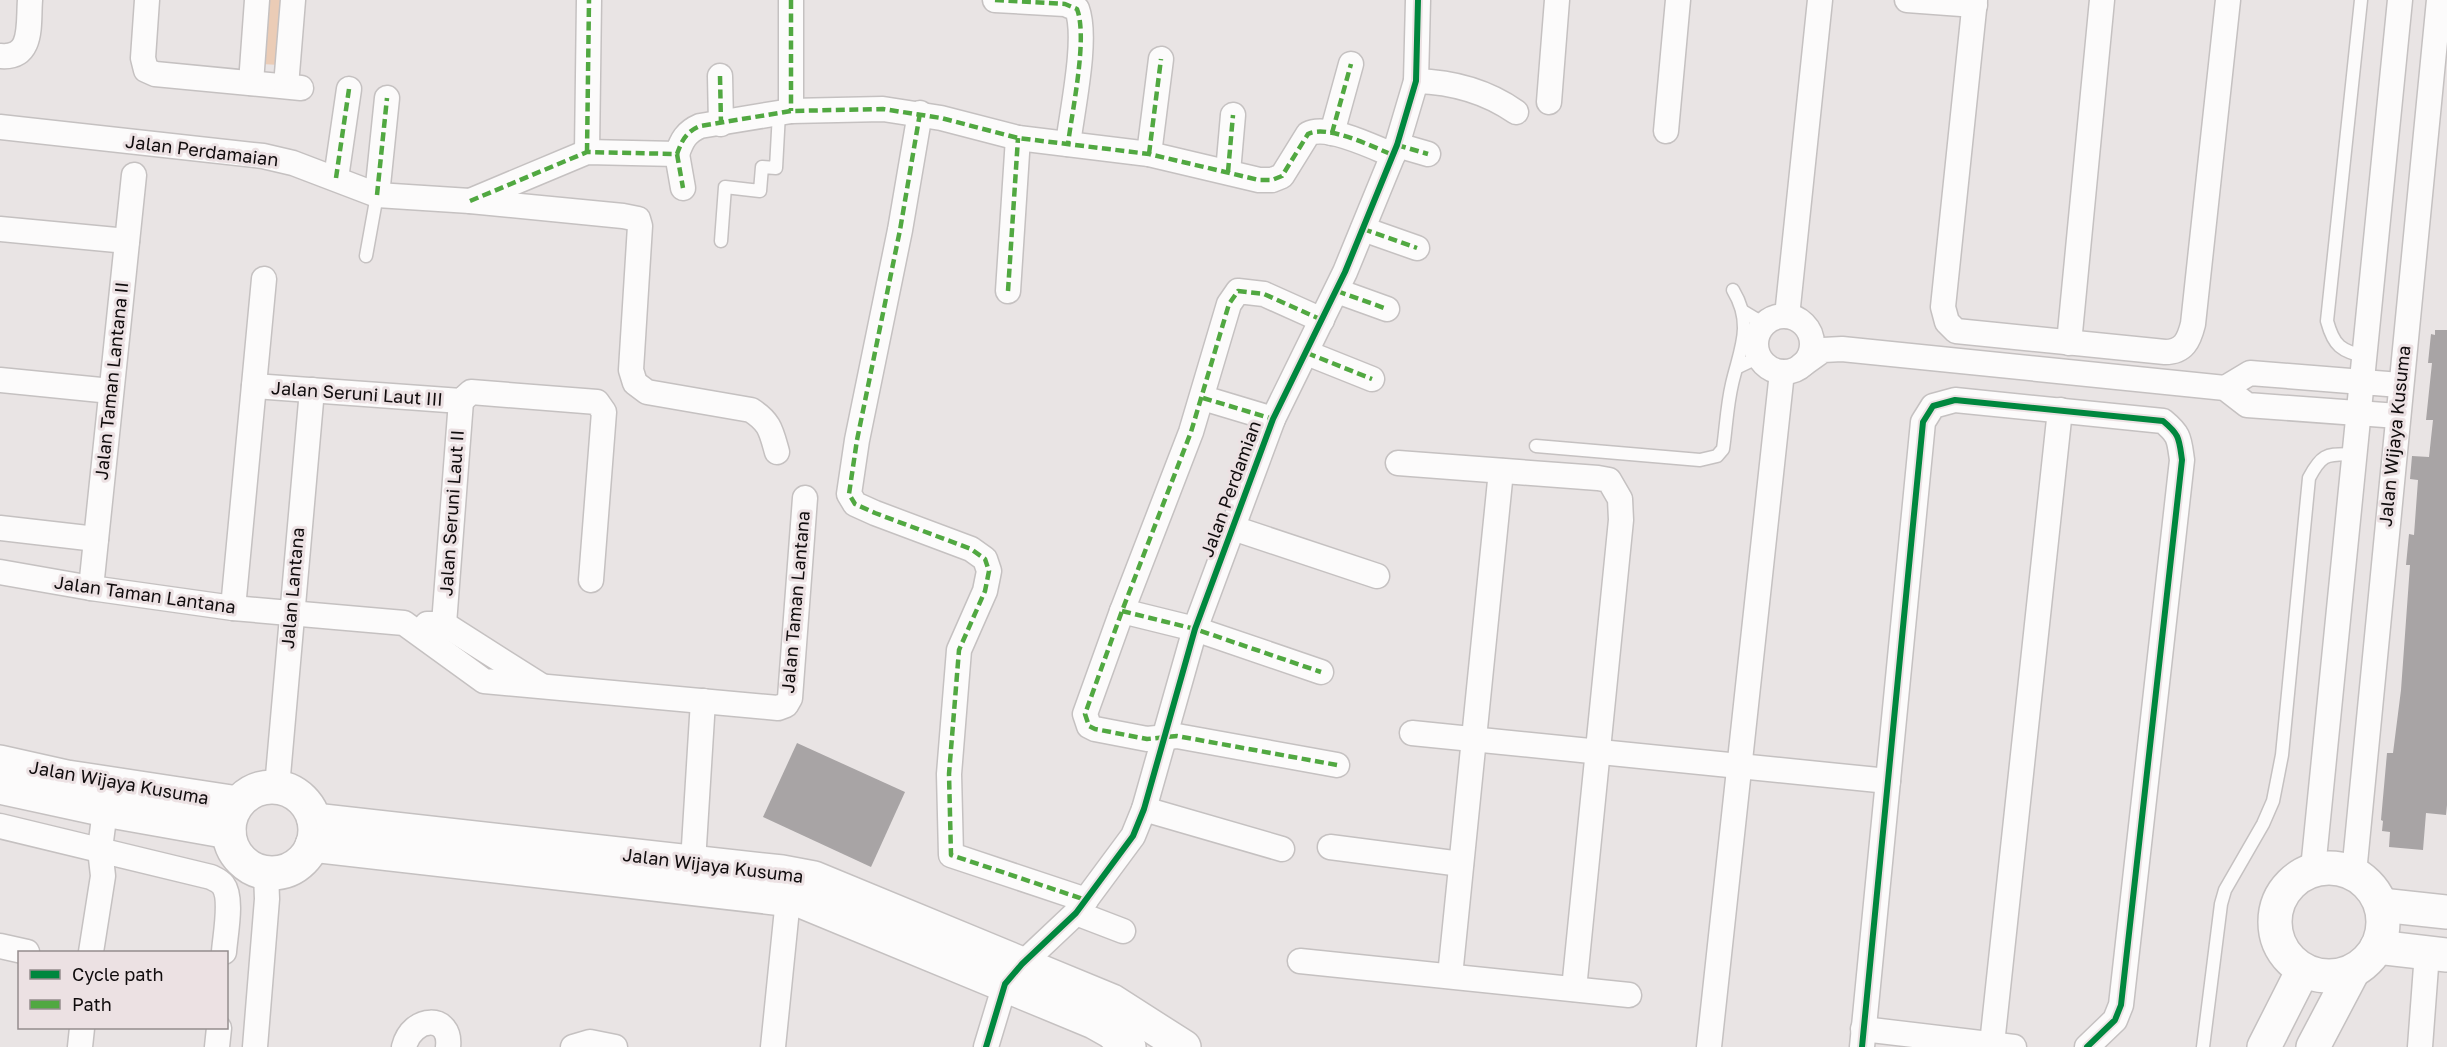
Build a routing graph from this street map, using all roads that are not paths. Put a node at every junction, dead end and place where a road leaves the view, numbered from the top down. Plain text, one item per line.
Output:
1 (30, 0) edge
2 (147, 0) edge
3 (257, 0) edge
4 (293, 0) edge
5 (589, 0) edge
6 (791, 0) edge
7 (995, 0) edge
8 (1418, 0) edge
9 (1557, 0) edge
10 (1678, 0) edge
11 (1820, 0) edge
12 (1907, 0) edge
13 (2102, 0) edge
14 (2228, 0) edge
15 (2361, 0) edge
16 (2400, 0) edge
17 (2439, 0) edge
18 (1975, 2) edge
19 (0, 56) edge
20 (1161, 59) dead end
21 (1351, 64) dead end
22 (720, 76) dead end
23 (1416, 81) junction
24 (2439, 82) edge
25 (251, 83) junction
26 (349, 89) dead end
27 (387, 98) dead end
28 (1549, 102) dead end
29 (785, 112) junction
30 (1516, 112) dead end
31 (920, 113) junction
32 (1233, 115) dead end
33 (2437, 118) edge
34 (721, 124) junction
35 (0, 127) edge
36 (1666, 131) dead end
37 (1332, 133) junction
38 (1018, 138) junction
39 (1068, 144) junction
40 (1395, 150) junction
41 (587, 152) junction
42 (677, 154) junction
43 (1149, 154) junction
44 (1428, 154) dead end
45 (1228, 172) junction
46 (134, 175) dead end
47 (336, 178) junction
48 (683, 188) dead end
49 (378, 195) junction
50 (470, 201) junction
51 (0, 229) edge
52 (1363, 229) junction
53 (127, 241) junction
54 (721, 241) dead end
55 (1417, 248) dead end
56 (366, 256) dead end
57 (264, 279) dead end
58 (1733, 290) dead end
59 (1008, 291) dead end
60 (1336, 291) junction
61 (1387, 309) dead end
62 (1754, 318) junction
63 (1322, 320) junction
64 (1796, 320) junction
65 (2069, 343) junction
66 (1842, 349) junction
67 (1307, 353) junction
68 (1748, 362) junction
69 (1792, 369) junction
70 (2364, 369) junction
71 (1372, 379) dead end
72 (0, 380) edge
73 (2400, 385) junction
74 (254, 386) junction
75 (2225, 388) junction
76 (312, 390) junction
77 (111, 391) junction
78 (1203, 398) junction
79 (460, 401) junction
80 (2060, 411) junction
81 (2360, 414) junction
82 (2398, 416) junction
83 (1273, 419) junction
84 (1536, 446) dead end
85 (777, 452) dead end
86 (2356, 454) junction
87 (1398, 462) dead end
88 (1501, 471) junction
89 (805, 498) dead end
90 (0, 528) edge
91 (1233, 528) junction
92 (96, 539) junction
93 (0, 572) edge
94 (1377, 576) dead end
95 (591, 580) dead end
96 (91, 588) junction
97 (233, 608) junction
98 (1122, 611) junction
99 (291, 614) junction
100 (404, 623) junction
101 (444, 624) junction
102 (1195, 629) junction
103 (1321, 672) dead end
104 (542, 686) junction
105 (703, 701) junction
106 (1412, 733) dead end
107 (1164, 736) junction
108 (1474, 738) junction
109 (1598, 751) junction
110 (0, 762) edge
111 (1337, 765) dead end
112 (1740, 765) junction
113 (1888, 781) junction
114 (277, 787) junction
115 (0, 788) edge
116 (1144, 809) junction
117 (114, 811) junction
118 (233, 817) junction
119 (0, 826) edge
120 (313, 833) junction
121 (1330, 847) dead end
122 (1282, 849) dead end
123 (107, 850) junction
124 (693, 862) junction
125 (1461, 864) junction
126 (2313, 869) junction
127 (266, 873) junction
128 (2354, 873) junction
129 (788, 899) junction
130 (2380, 905) junction
131 (1081, 907) junction
132 (2447, 912) edge
133 (1123, 931) dead end
134 (2377, 947) junction
135 (0, 948) edge
136 (20, 951) edge
137 (91, 951) edge
138 (224, 951) edge
139 (2437, 954) edge
140 (1300, 961) dead end
141 (2303, 970) junction
142 (2353, 971) junction
143 (1014, 974) junction
144 (1450, 976) junction
145 (1574, 989) junction
146 (1629, 995) dead end
147 (82, 1029) edge
148 (219, 1029) edge
149 (1863, 1038) edge
150 (2003, 1046) edge
151 (80, 1047) edge
152 (218, 1047) edge
153 (255, 1047) edge
154 (404, 1047) edge
155 (448, 1047) edge
156 (573, 1047) edge
157 (615, 1047) edge
158 (773, 1047) edge
159 (986, 1047) edge
160 (1129, 1047) edge
161 (1184, 1047) edge
162 (1709, 1047) edge
163 (2087, 1047) edge
164 (2203, 1047) edge
165 (2264, 1047) edge
166 (2313, 1047) edge
167 (2420, 1047) edge

1 - 19 street
2 - 25 street
3 - 25 street
4 - 25 street
5 - 41 street
6 - 29 street
7 - 39 street
8 - 23 street, Jalan Perdamian
9 - 28 street
10 - 36 street
11 - 64 street
12 - 18 street
13 - 65 street
14 - 65 street
15 - 70 lane
16 - 70 street, Jalan Wijaya Kusuma
17 - 24 street, Jalan Wijaya Kusuma
18 - 65 street
20 - 43 street
21 - 37 street
22 - 34 street
23 - 30 street
23 - 40 street, Jalan Perdamian
24 - 33 street, Jalan Wijaya Kusuma
26 - 47 street
27 - 49 street
29 - 31 street
29 - 34 street
29 - 54 lane
31 - 38 street
31 - 131 street
32 - 45 street
33 - 73 street, Jalan Wijaya Kusuma
34 - 42 street
35 - 47 street, Jalan Perdamaian
37 - 40 street
37 - 45 street
38 - 39 street
38 - 59 street
39 - 43 street
40 - 44 street
40 - 52 street, Jalan Perdamian
41 - 42 street
41 - 50 street
42 - 48 street
43 - 45 street
46 - 53 street, Jalan Taman Lantana II
47 - 49 street, Jalan Perdamaian
49 - 50 street, Jalan Perdamaian
49 - 56 lane
50 - 85 street, Jalan Perdamaian
51 - 53 street
52 - 55 street
52 - 60 street, Jalan Perdamian
53 - 77 street, Jalan Taman Lantana II
57 - 74 street
58 - 62 lane
60 - 61 street
60 - 63 street, Jalan Perdamian
62 - 64 street
62 - 68 street
63 - 67 street, Jalan Perdamian
63 - 78 street
64 - 66 street
64 - 69 street
66 - 69 street
66 - 75 street
67 - 71 street
67 - 83 street, Jalan Perdamian
68 - 69 street
68 - 84 lane
69 - 112 street
70 - 73 street
70 - 75 street
70 - 81 street, Jalan Wijaya Kusuma
72 - 77 street
73 - 82 street, Jalan Wijaya Kusuma
74 - 76 street, Jalan Seruni Laut III
74 - 97 street
75 - 81 street
76 - 79 street, Jalan Seruni Laut III
76 - 99 street, Jalan Lantana
77 - 92 street, Jalan Taman Lantana II
78 - 83 street
78 - 98 street
79 - 95 street, Jalan Seruni Laut III
79 - 101 street, Jalan Seruni Laut II
80 - 113 street
80 - 150 street
80 - 163 street
81 - 82 street
81 - 86 street, Jalan Wijaya Kusuma
82 - 128 street, Jalan Wijaya Kusuma
83 - 91 street, Jalan Perdamian
86 - 126 street, Jalan Wijaya Kusuma
86 - 164 lane
87 - 88 street
88 - 108 street
88 - 109 street
89 - 105 street, Jalan Taman Lantana
90 - 92 street
91 - 94 street
91 - 102 street, Jalan Perdamian
92 - 96 street, Jalan Taman Lantana II
93 - 96 street, Jalan Taman Lantana
96 - 97 street, Jalan Taman Lantana
97 - 99 street, Jalan Taman Lantana
98 - 102 street
98 - 107 street
99 - 100 street, Jalan Taman Lantana
99 - 114 street, Jalan Lantana
100 - 101 street, Jalan Taman Lantana
100 - 104 street
101 - 104 street
102 - 103 street
102 - 107 street, Jalan Perdamian
104 - 105 street
105 - 124 street
106 - 108 street
107 - 111 street
107 - 116 street, Jalan Perdamian
108 - 109 street
108 - 125 street
109 - 112 street
109 - 145 street
110 - 118 street, Jalan Wijaya Kusuma
112 - 113 street
112 - 162 street
113 - 149 street
114 - 118 street
114 - 120 street
115 - 117 street, Jalan Wijaya Kusuma
116 - 122 street
116 - 131 street, Jalan Perdamian
117 - 118 street, Jalan Wijaya Kusuma
117 - 123 street
118 - 127 street
119 - 123 street
120 - 124 street, Jalan Wijaya Kusuma
120 - 127 street
120 - 129 street, Jalan Wijaya Kusuma
121 - 125 street
123 - 137 street
123 - 138 street
124 - 143 street, Jalan Wijaya Kusuma
125 - 144 street
126 - 128 street
126 - 141 street
127 - 153 street
128 - 130 street
129 - 143 street, Jalan Wijaya Kusuma
129 - 158 street
130 - 132 street
130 - 134 street
131 - 133 street
131 - 143 street, Jalan Perdamian
134 - 139 street
134 - 142 street
135 - 136 street
139 - 167 street
140 - 144 street
141 - 142 street
141 - 165 street
142 - 166 street
143 - 159 street
143 - 160 street, Jalan Wijaya Kusuma
143 - 161 street, Jalan Wijaya Kusuma
144 - 145 street
145 - 146 street
147 - 151 street
148 - 152 street
149 - 150 street
154 - 155 street
156 - 157 street

